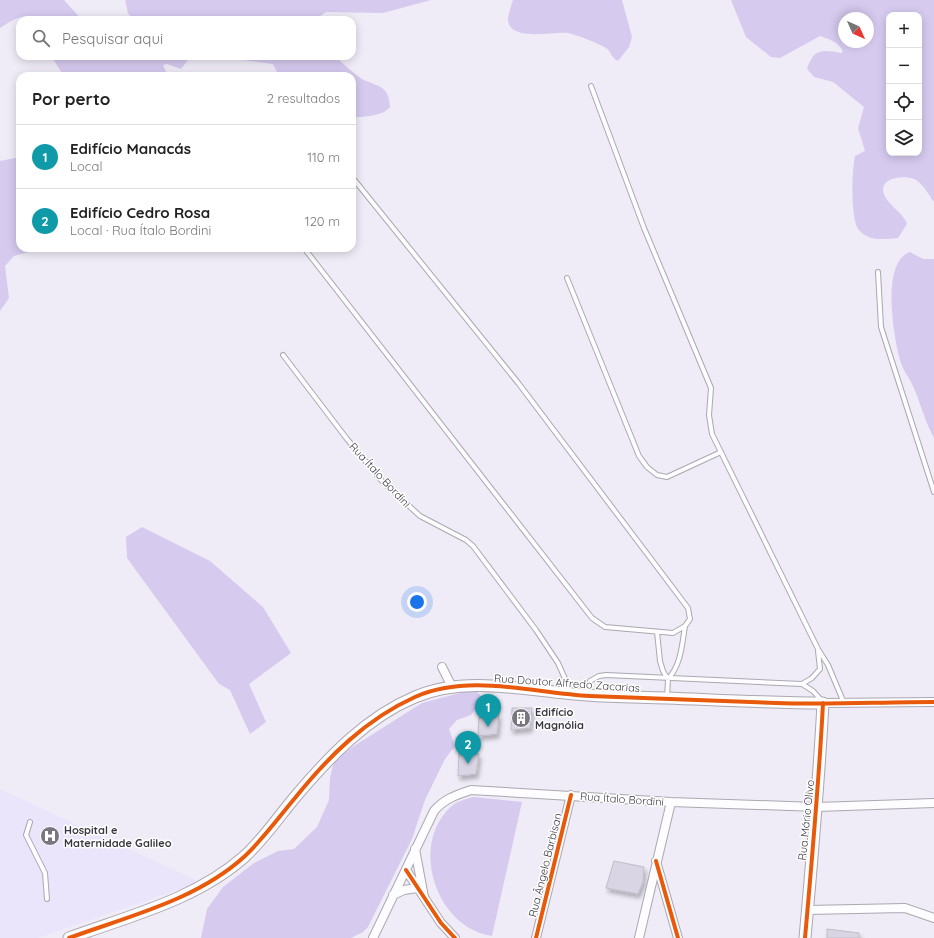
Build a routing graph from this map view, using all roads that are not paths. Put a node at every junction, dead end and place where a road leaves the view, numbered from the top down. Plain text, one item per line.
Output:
1 (591, 86) dead end
2 (356, 182) edge
3 (307, 252) edge
4 (878, 272) dead end
5 (567, 278) dead end
6 (283, 355) dead end
7 (721, 452) junction
8 (934, 492) edge
9 (685, 626) junction
10 (657, 632) junction
11 (818, 649) junction
12 (442, 667) dead end
13 (668, 679) junction
14 (802, 684) junction
15 (452, 687) junction
16 (572, 694) junction
17 (587, 695) junction
18 (667, 698) junction
19 (934, 702) edge
20 (823, 703) junction
21 (844, 703) junction
22 (571, 795) junction
23 (671, 802) junction
24 (934, 803) edge
25 (818, 807) junction
26 (30, 822) dead end
27 (415, 849) junction
28 (656, 861) junction
29 (406, 870) junction
30 (417, 888) junction
31 (394, 895) junction
32 (424, 898) junction
33 (47, 899) dead end
34 (807, 910) junction
35 (934, 918) edge
36 (69, 938) edge
37 (373, 938) edge
38 (455, 938) edge
39 (536, 938) edge
40 (639, 938) edge
41 (678, 938) edge
42 (805, 938) edge

1 - 7 lane
2 - 9 lane
3 - 10 lane
4 - 8 lane
5 - 7 lane
6 - 16 lane, Rua Ítalo Bordini
7 - 11 lane
9 - 10 lane
9 - 13 lane
10 - 13 lane
11 - 14 lane
11 - 21 lane
12 - 15 street
13 - 14 lane
13 - 17 lane
13 - 18 lane
14 - 20 lane
15 - 16 street, Rua Doutor Alfredo Zacarias
15 - 36 street, Rua Doutor Alfredo Zacarias
16 - 17 street, Rua Doutor Alfredo Zacarias
17 - 18 street, Rua Doutor Alfredo Zacarias
18 - 20 street, Rua Doutor Alfredo Zacarias
19 - 21 street, Rua Doutor Alfredo Zacarias
20 - 21 street, Rua Doutor Alfredo Zacarias
20 - 25 street, Rua Mário Olivo
22 - 23 street, Rua Ítalo Bordini
22 - 27 street, Rua Ítalo Bordini
22 - 39 street, Rua Ângelo Barbisan
23 - 25 street, Rua Ítalo Bordini
23 - 28 street
24 - 25 street, Rua Ítalo Bordini
25 - 34 street, Rua Mário Olivo
26 - 33 lane
27 - 29 street, Rua Ítalo Bordini
27 - 32 street
28 - 40 street
28 - 41 street
29 - 30 street
29 - 31 street, Rua Ítalo Bordini
30 - 31 street
30 - 32 street
31 - 37 street, Rua Ítalo Bordini
32 - 38 street
34 - 35 street
34 - 42 street, Rua Mário Olivo

